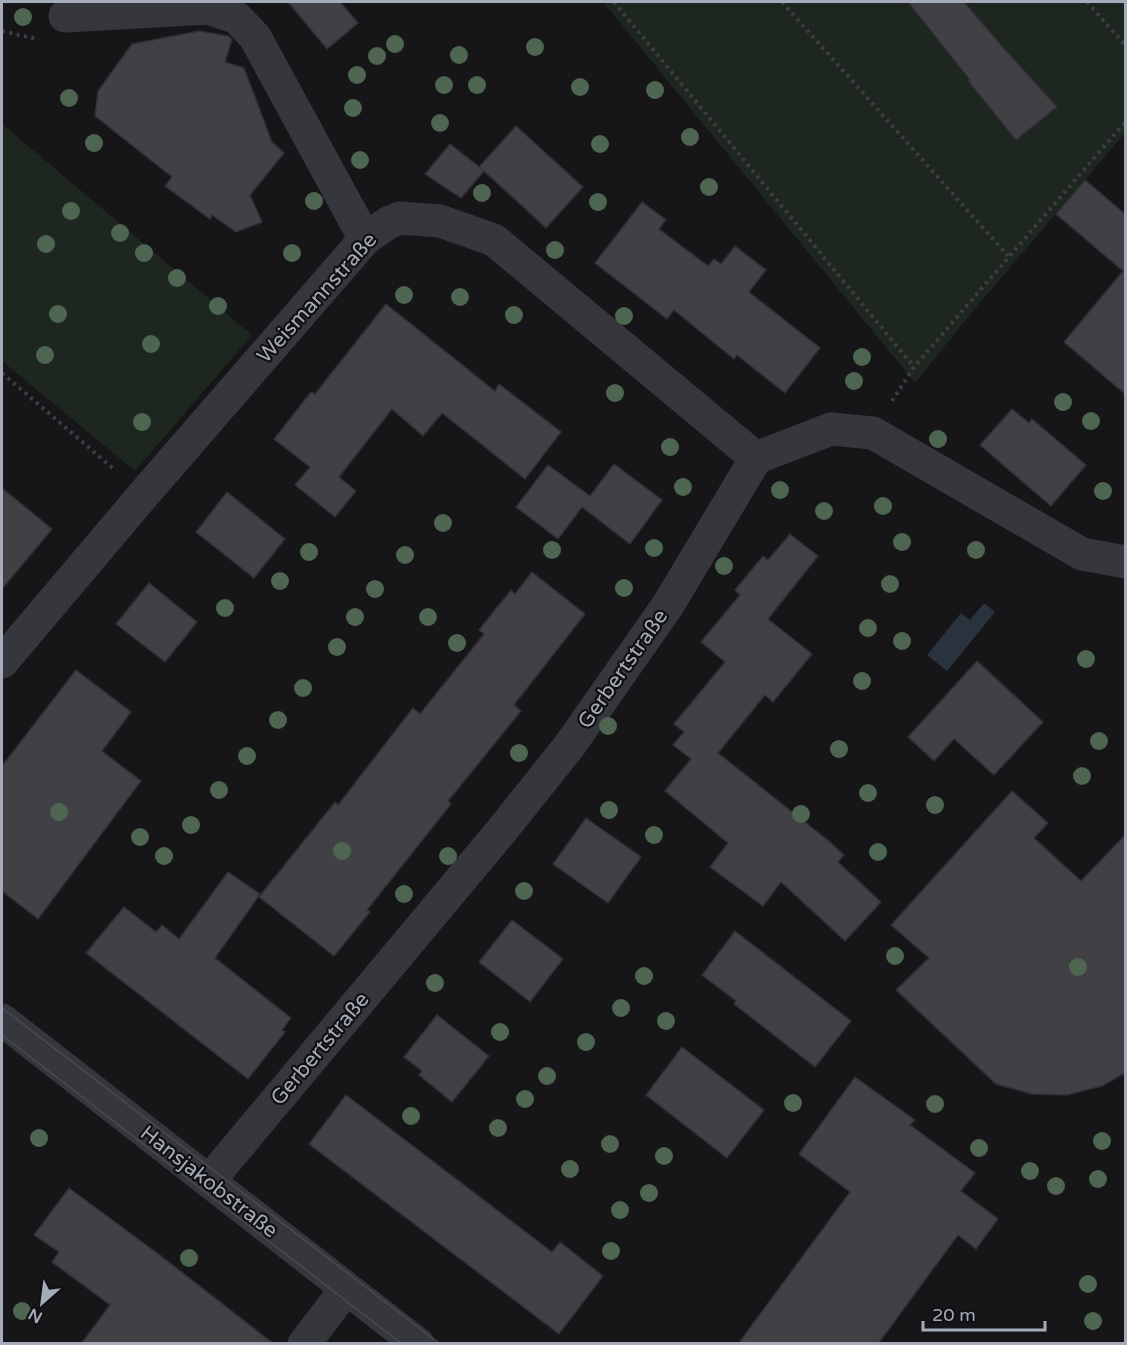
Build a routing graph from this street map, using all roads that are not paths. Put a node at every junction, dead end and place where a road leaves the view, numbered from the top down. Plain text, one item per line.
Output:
1 (66, 16) dead end
2 (365, 239) junction
3 (756, 458) junction
4 (1125, 562) edge
5 (2, 662) edge
6 (2, 1020) edge
7 (209, 1181) junction
8 (346, 1289) junction
9 (304, 1344) edge
10 (418, 1344) edge

1 - 2 street
2 - 3 street, Weismannstraße
2 - 5 street, Weismannstraße
3 - 4 street
3 - 7 street, Gerbertstraße
6 - 7 street, Hansjakobstraße
7 - 8 street, Hansjakobstraße
8 - 9 street
8 - 10 street, Hansjakobstraße

